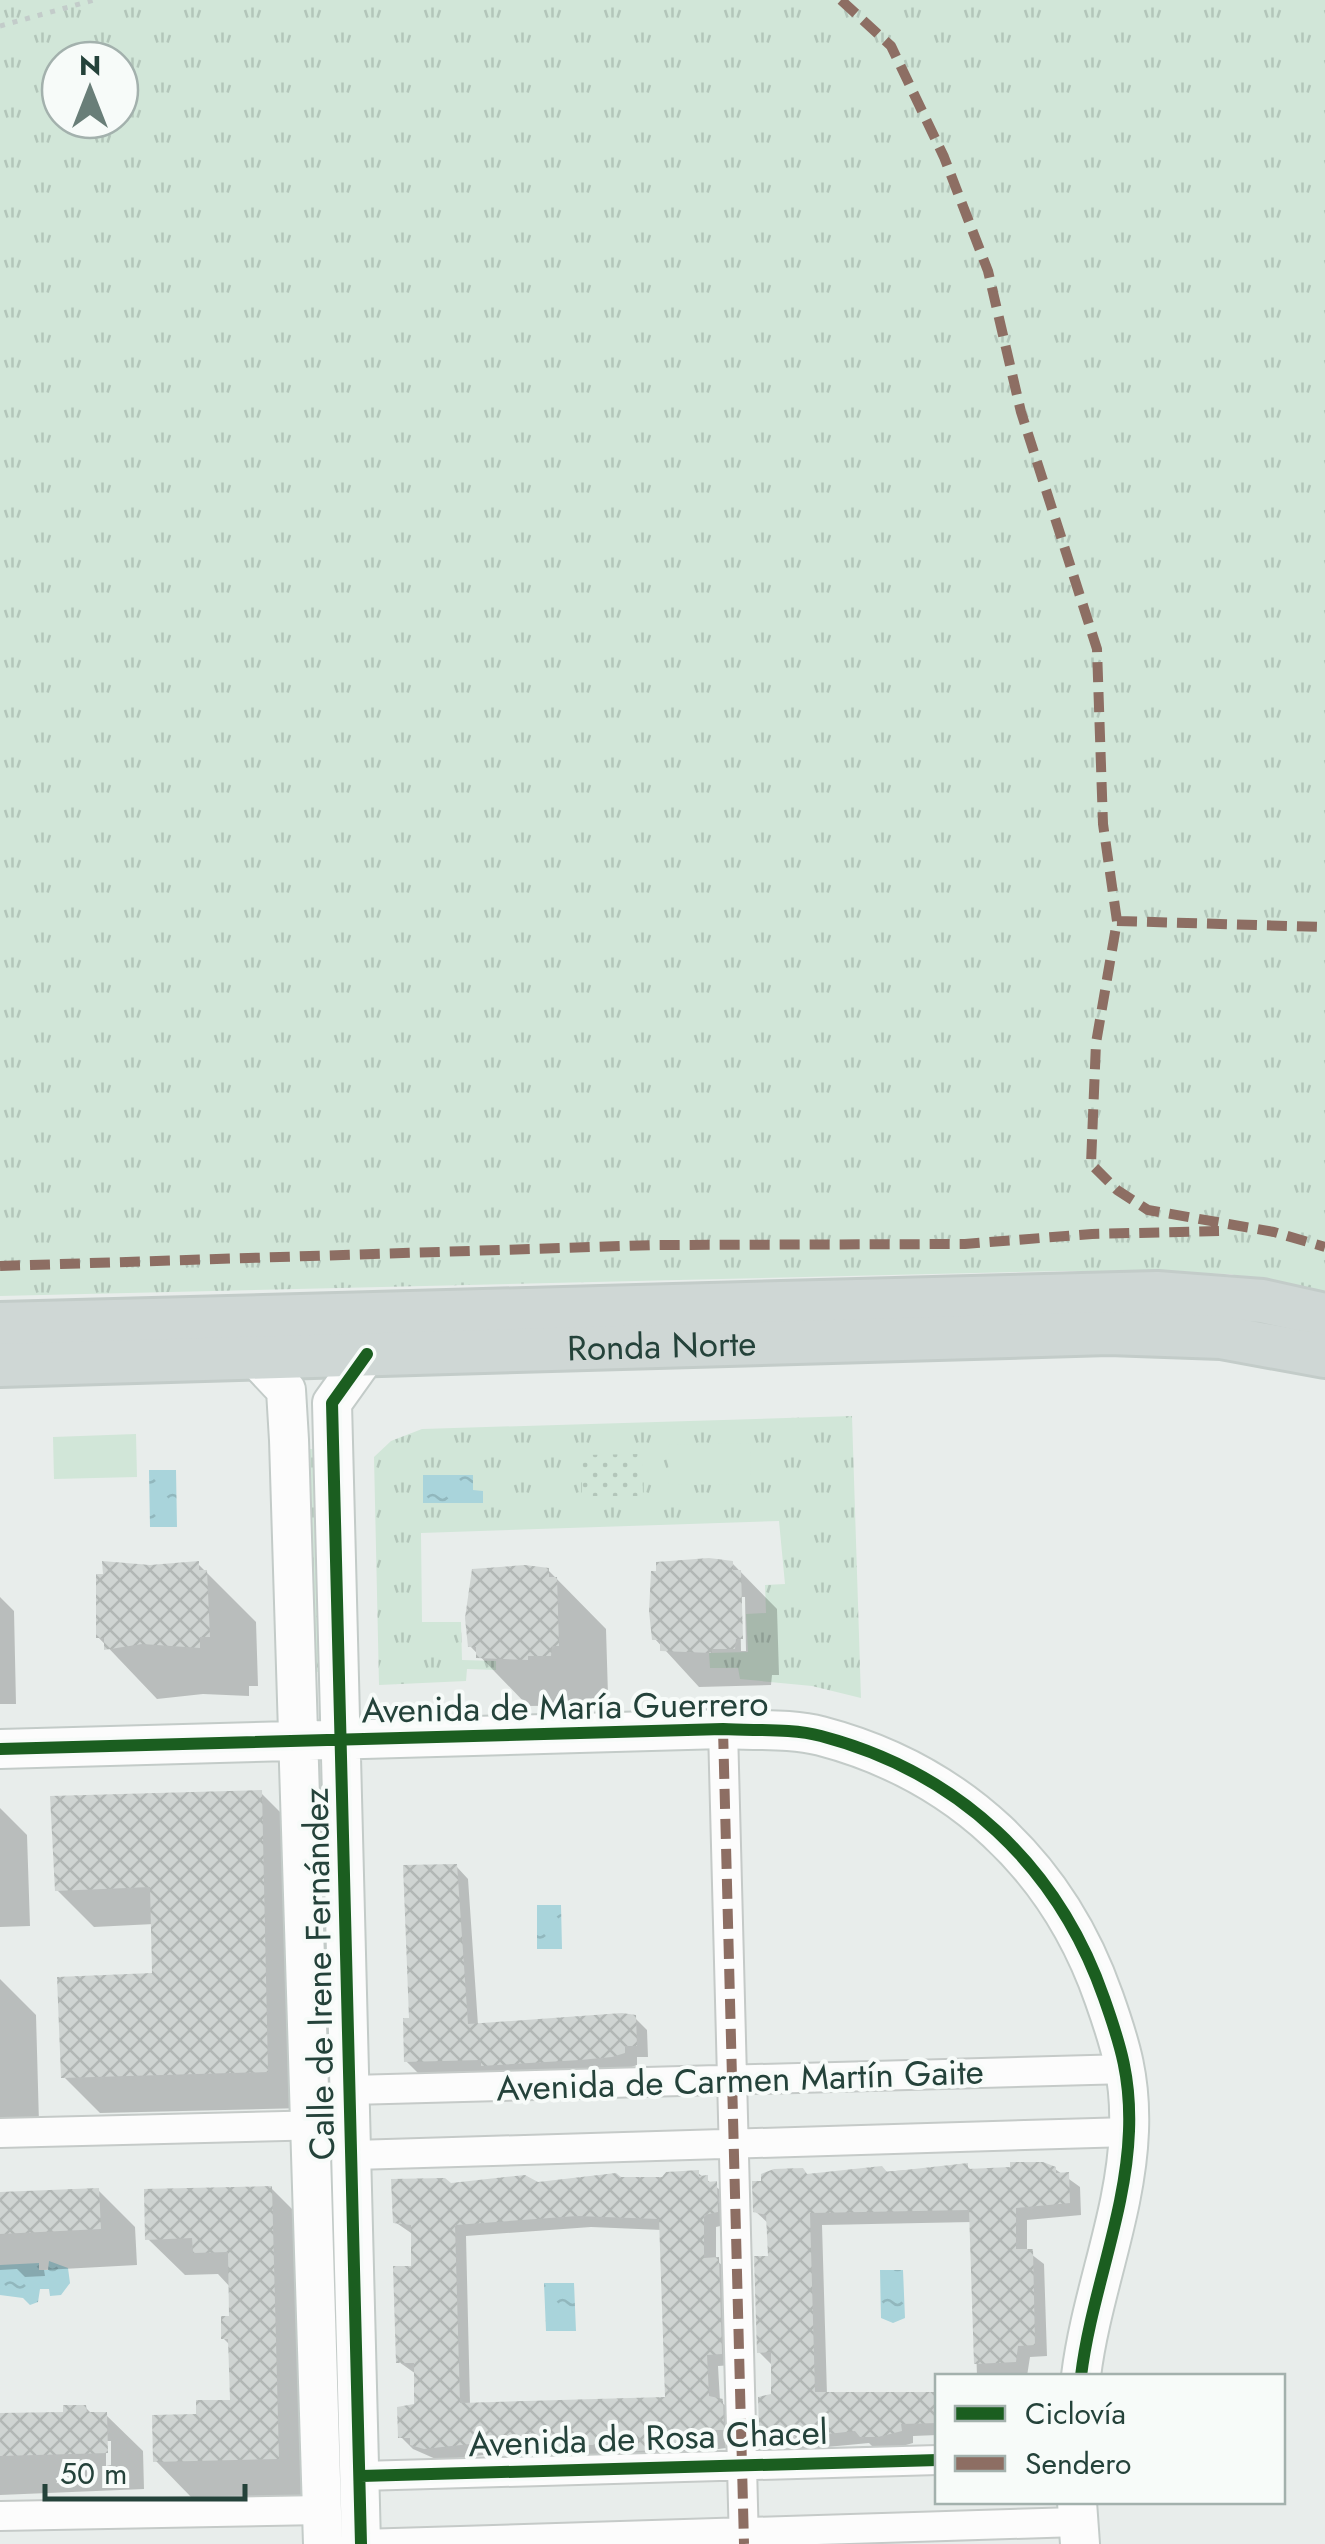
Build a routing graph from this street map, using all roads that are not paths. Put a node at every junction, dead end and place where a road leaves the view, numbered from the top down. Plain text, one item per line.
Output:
1 (1325, 1315) edge
2 (0, 1324) edge
3 (367, 1354) junction
4 (1325, 1356) edge
5 (256, 1358) junction
6 (0, 1365) edge
7 (723, 1729) junction
8 (344, 1741) junction
9 (299, 1743) junction
10 (0, 1749) edge
11 (1128, 2069) junction
12 (732, 2082) junction
13 (352, 2123) junction
14 (311, 2126) junction
15 (1129, 2132) junction
16 (0, 2133) edge
17 (734, 2145) junction
18 (1081, 2374) edge
19 (935, 2460) edge
20 (742, 2464) junction
21 (361, 2476) junction
22 (0, 2516) edge
23 (1078, 2522) edge
24 (323, 2527) edge
25 (744, 2538) edge
26 (361, 2544) edge

1 - 2 main road, Ronda Norte
3 - 4 main road, Ronda Norte
3 - 5 main road, Ronda Norte
3 - 8 street, Calle de Irene Fernández
5 - 6 main road, Ronda Norte
5 - 9 street, Calle de Irene Fernández
7 - 8 street, Avenida de María Guerrero
7 - 11 street, Avenida de María Guerrero
7 - 12 street
8 - 9 street, Avenida de María Guerrero
8 - 13 street, Calle de Irene Fernández
9 - 10 street, Avenida de María Guerrero
9 - 14 street, Calle de Irene Fernández
11 - 12 street, Avenida de Carmen Martín Gaite
11 - 15 street, Avenida de María Guerrero
12 - 13 street, Avenida de Carmen Martín Gaite
12 - 17 street
13 - 14 street, Avenida de Carmen Martín Gaite
13 - 17 street, Avenida de Carmen Martín Gaite
13 - 21 street, Calle de Irene Fernández
14 - 16 street, Avenida de Carmen Martín Gaite
14 - 24 street, Calle de Irene Fernández
15 - 17 street, Avenida de Carmen Martín Gaite
15 - 18 street, Avenida de María Guerrero
17 - 20 street
19 - 20 street, Avenida de Rosa Chacel
20 - 21 street, Avenida de Rosa Chacel
20 - 25 street
21 - 26 street, Calle de Irene Fernández
22 - 24 street
23 - 25 street
25 - 26 street

